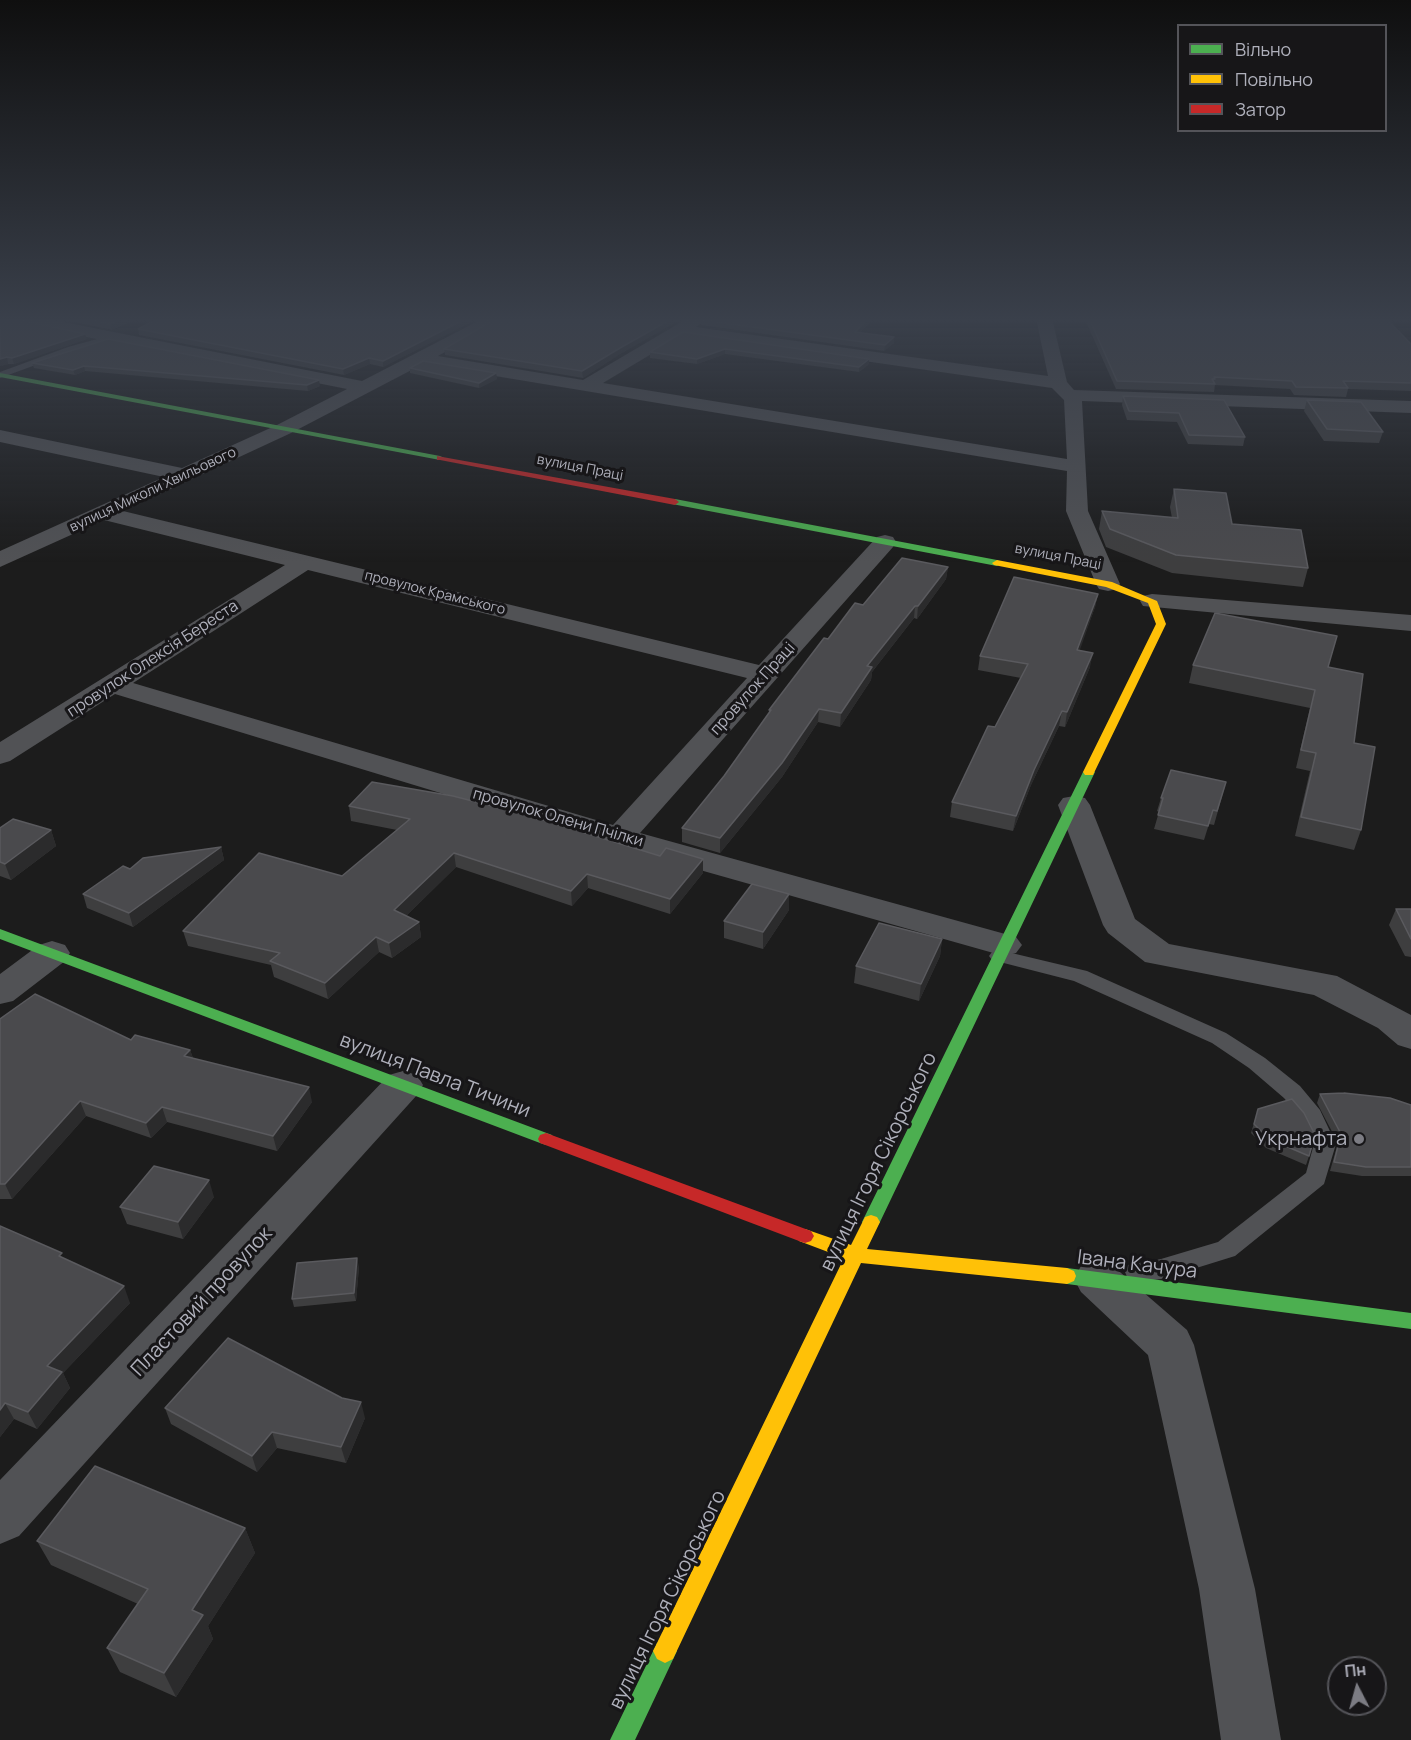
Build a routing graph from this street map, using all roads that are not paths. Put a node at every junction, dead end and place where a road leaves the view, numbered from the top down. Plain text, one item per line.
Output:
1 (127, 399) edge
2 (341, 399) edge
3 (672, 399) edge
4 (1073, 399) edge
5 (1260, 399) edge
6 (1411, 407) edge
7 (284, 429) junction
8 (0, 436) edge
9 (1077, 467) junction
10 (184, 475) junction
11 (102, 513) junction
12 (885, 542) junction
13 (0, 560) edge
14 (305, 562) junction
15 (1108, 584) junction
16 (1152, 601) junction
17 (1411, 623) edge
18 (766, 675) junction
19 (112, 685) junction
20 (0, 755) edge
21 (1074, 804) junction
22 (620, 837) junction
23 (0, 934) edge
24 (1002, 951) junction
25 (52, 953) junction
26 (0, 992) edge
27 (1411, 1036) edge
28 (403, 1085) junction
29 (856, 1255) junction
30 (1097, 1279) junction
31 (1411, 1321) edge
32 (0, 1518) edge
33 (622, 1740) edge
34 (1251, 1740) edge

1 - 7 main road, вулиця Праці
2 - 7 street, вулиця Миколи Хвильового
3 - 9 street
4 - 9 street
5 - 6 street
7 - 10 street, вулиця Миколи Хвильового
7 - 12 main road, вулиця Праці
8 - 10 street
9 - 15 street
10 - 11 street, вулиця Миколи Хвильового
11 - 13 street, вулиця Миколи Хвильового
11 - 14 street, провулок Крамського
12 - 15 main road, вулиця Праці
12 - 18 street, провулок Праці
14 - 18 street, провулок Крамського
14 - 19 street, провулок Олексія Береста
15 - 16 main road, вулиця Праці
16 - 17 street
16 - 21 main road, вулиця Ігоря Сікорського
18 - 22 street, провулок Праці
19 - 20 street, провулок Олексія Береста
19 - 22 street, провулок Олени Пчілки
21 - 24 main road, вулиця Ігоря Сікорського
21 - 27 street
22 - 24 street, провулок Олени Пчілки
23 - 25 main road, вулиця Павла Тичини
24 - 29 main road, вулиця Ігоря Сікорського
24 - 30 lane
25 - 26 street
25 - 28 main road, вулиця Павла Тичини
28 - 29 main road, вулиця Павла Тичини
28 - 32 street, Пластовий провулок
29 - 30 main road, Івана Качура
29 - 33 main road, вулиця Ігоря Сікорського
30 - 31 main road, Івана Качура
30 - 34 street

